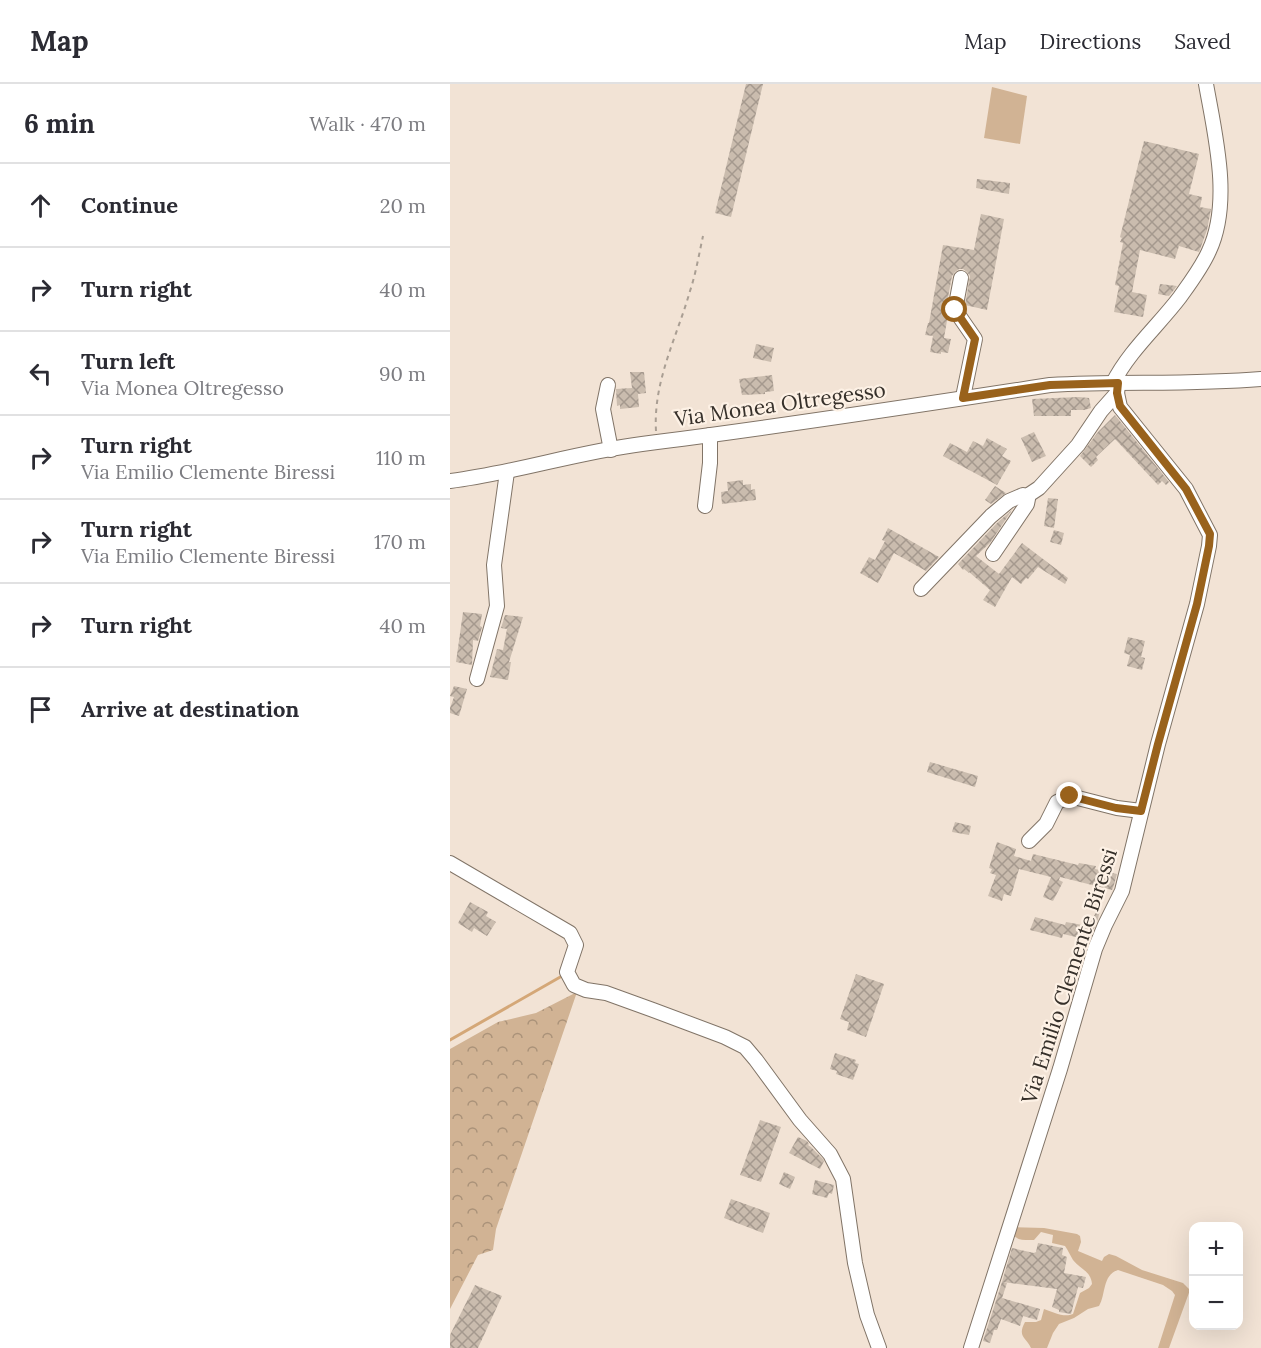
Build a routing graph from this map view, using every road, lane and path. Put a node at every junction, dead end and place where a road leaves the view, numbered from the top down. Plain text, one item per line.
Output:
1 (1206, 84) edge
2 (703, 236) dead end
3 (961, 278) dead end
4 (1261, 379) edge
5 (608, 385) dead end
6 (1115, 394) junction
7 (963, 398) junction
8 (710, 435) junction
9 (657, 443) junction
10 (611, 450) junction
11 (507, 472) junction
12 (450, 484) edge
13 (1027, 496) junction
14 (705, 506) dead end
15 (993, 555) dead end
16 (921, 589) dead end
17 (477, 679) dead end
18 (1141, 811) junction
19 (1029, 841) dead end
20 (450, 863) edge
21 (879, 1348) edge
22 (971, 1348) edge

1 - 6 street
2 - 9 path
3 - 7 street
4 - 6 street, Via Monea Oltregesso
5 - 10 street
6 - 7 street, Via Monea Oltregesso
6 - 13 street
6 - 18 street, Via Emilio Clemente Biressi
7 - 8 street, Via Monea Oltregesso
8 - 9 street, Via Monea Oltregesso
8 - 14 street
9 - 10 street, Via Monea Oltregesso
10 - 11 street, Via Monea Oltregesso
11 - 12 street, Via Monea Oltregesso
11 - 17 street
13 - 15 street
13 - 16 street
18 - 19 street
18 - 22 street, Via Emilio Clemente Biressi
20 - 21 street

